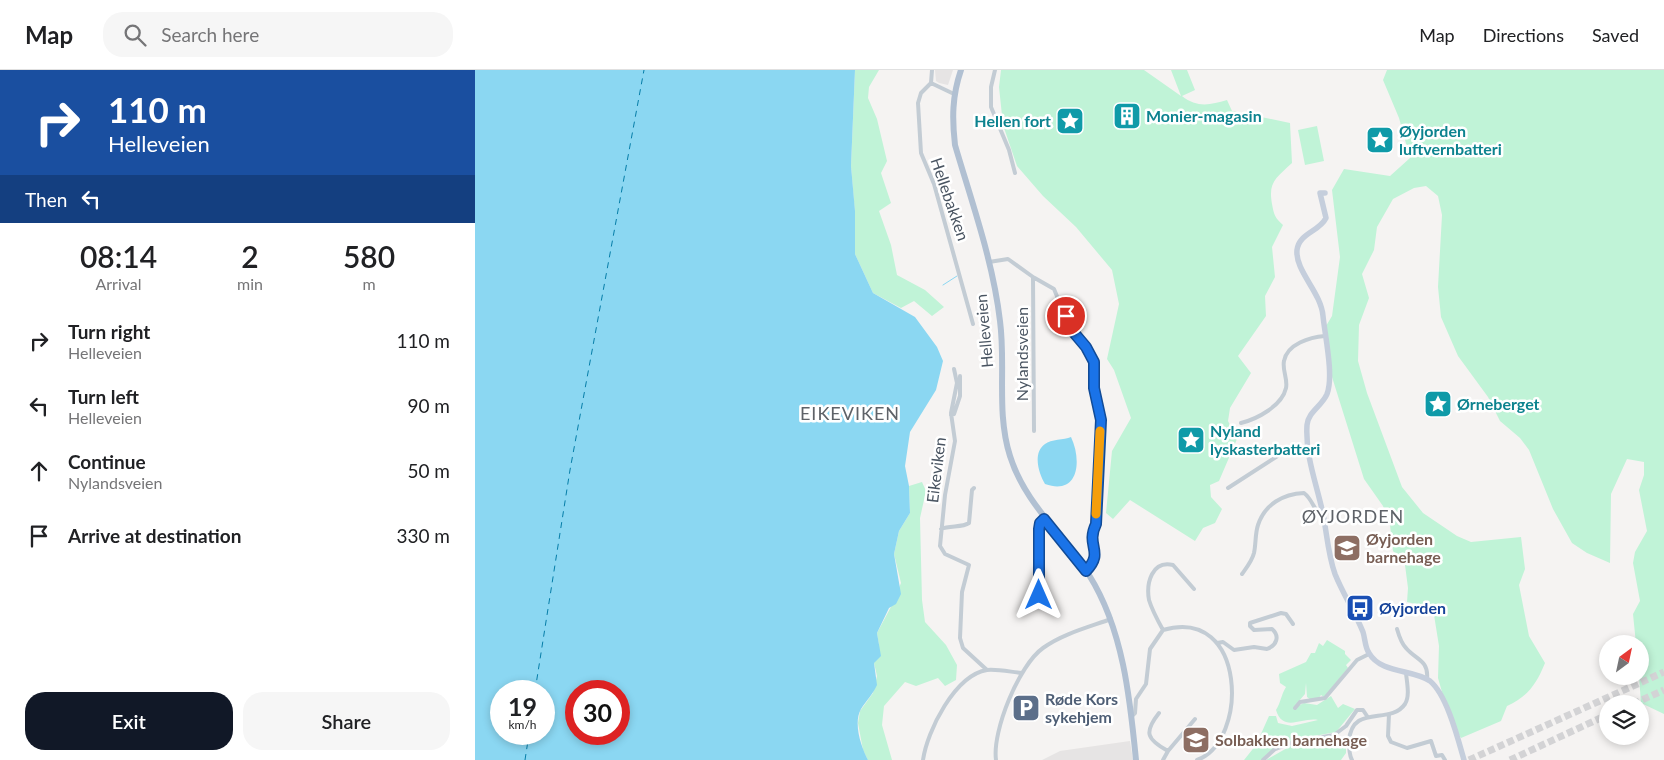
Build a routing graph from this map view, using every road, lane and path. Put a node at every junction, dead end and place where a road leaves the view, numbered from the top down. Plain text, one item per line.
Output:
1 (932, 70) edge
2 (961, 70) edge
3 (995, 70) edge
4 (931, 83) junction
5 (954, 94) junction
6 (1015, 173) dead end
7 (1325, 193) dead end
8 (989, 262) junction
9 (1033, 278) junction
10 (973, 324) dead end
11 (1325, 336) junction
12 (953, 369) dead end
13 (960, 376) dead end
14 (951, 415) junction
15 (1241, 422) dead end
16 (1034, 431) dead end
17 (1308, 452) junction
18 (974, 488) dead end
19 (1227, 488) dead end
20 (1323, 513) junction
21 (1044, 519) junction
22 (941, 529) junction
23 (1086, 571) junction
24 (1242, 574) dead end
25 (1193, 589) dead end
26 (1039, 595) dead end
27 (1111, 619) junction
28 (1293, 624) dead end
29 (1163, 630) junction
30 (1397, 630) dead end
31 (1217, 643) junction
32 (1369, 654) junction
33 (987, 670) junction
34 (1022, 673) junction
35 (1406, 673) junction
36 (1427, 679) junction
37 (1295, 708) dead end
38 (1159, 713) dead end
39 (1389, 714) junction
40 (1367, 716) junction
41 (1131, 717) junction
42 (1195, 718) dead end
43 (1168, 751) junction
44 (1351, 758) edge
45 (923, 760) edge
46 (996, 760) edge
47 (1136, 760) edge
48 (1163, 760) edge
49 (1197, 760) edge
50 (1263, 760) edge
51 (1344, 760) edge
52 (1445, 760) edge
53 (1464, 760) edge

1 - 4 street, Hellebakken
2 - 5 main road, Helleveien
3 - 6 street
4 - 5 street
4 - 10 street, Hellebakken
5 - 8 main road, Helleveien
7 - 11 street
8 - 9 street
8 - 21 main road, Helleveien
9 - 16 street, Nylandsveien
9 - 23 street
11 - 15 street
11 - 17 street
12 - 14 street, Eikeviken
13 - 14 street, Eikeviken
14 - 22 street, Eikeviken
17 - 19 street
17 - 20 street
18 - 22 street, Eikeviken
20 - 24 street
20 - 32 street
21 - 23 main road, Helleveien
21 - 26 street
22 - 33 street, Eikeviken
23 - 27 main road, Helleveien
25 - 29 street
27 - 34 street
27 - 41 main road, Helleveien
28 - 31 street
29 - 31 street
29 - 41 street
30 - 36 street
31 - 49 street
32 - 35 street
32 - 37 street
33 - 34 street
33 - 45 street
34 - 46 street
35 - 36 street
35 - 39 street
36 - 53 street
38 - 43 street
39 - 40 street
39 - 52 street
40 - 44 street
40 - 50 street
41 - 47 main road, Helleveien
42 - 43 street
43 - 48 street
44 - 51 street

